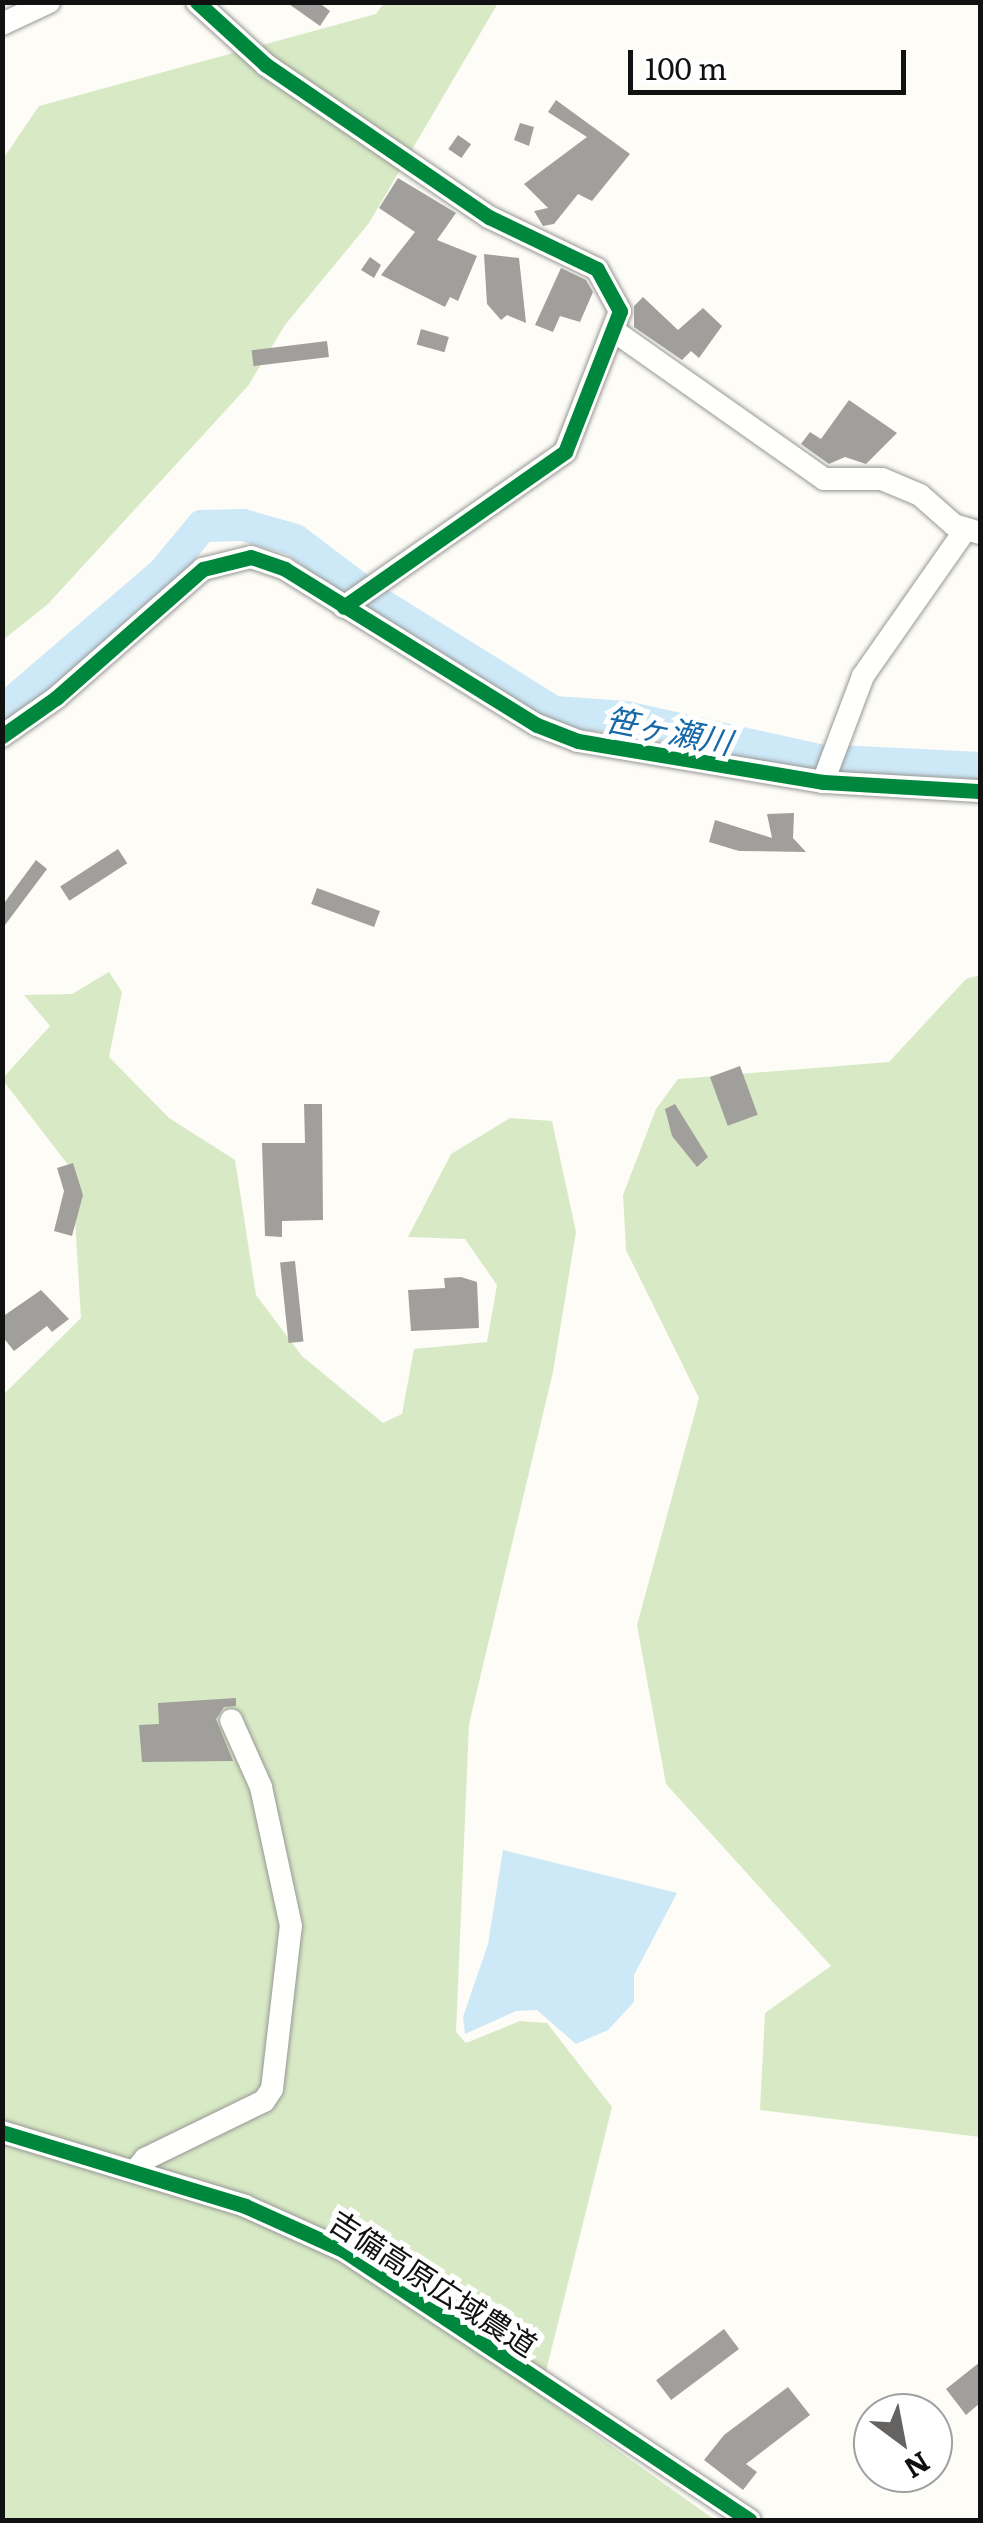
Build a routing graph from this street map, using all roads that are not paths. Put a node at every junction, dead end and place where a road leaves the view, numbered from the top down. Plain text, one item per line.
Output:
1 (49, 2) edge
2 (197, 2) edge
3 (2, 24) edge
4 (616, 332) junction
5 (973, 531) edge
6 (359, 598) junction
7 (2, 736) edge
8 (827, 767) junction
9 (980, 790) edge
10 (231, 1720) dead end
11 (2, 2132) edge
12 (136, 2171) junction
13 (750, 2520) edge

1 - 3 street
2 - 4 street
4 - 5 street
4 - 6 street
5 - 8 street
6 - 7 street
6 - 8 street
8 - 9 street
10 - 12 street
11 - 12 street, 吉備高原広域農道
12 - 13 street, 吉備高原広域農道

